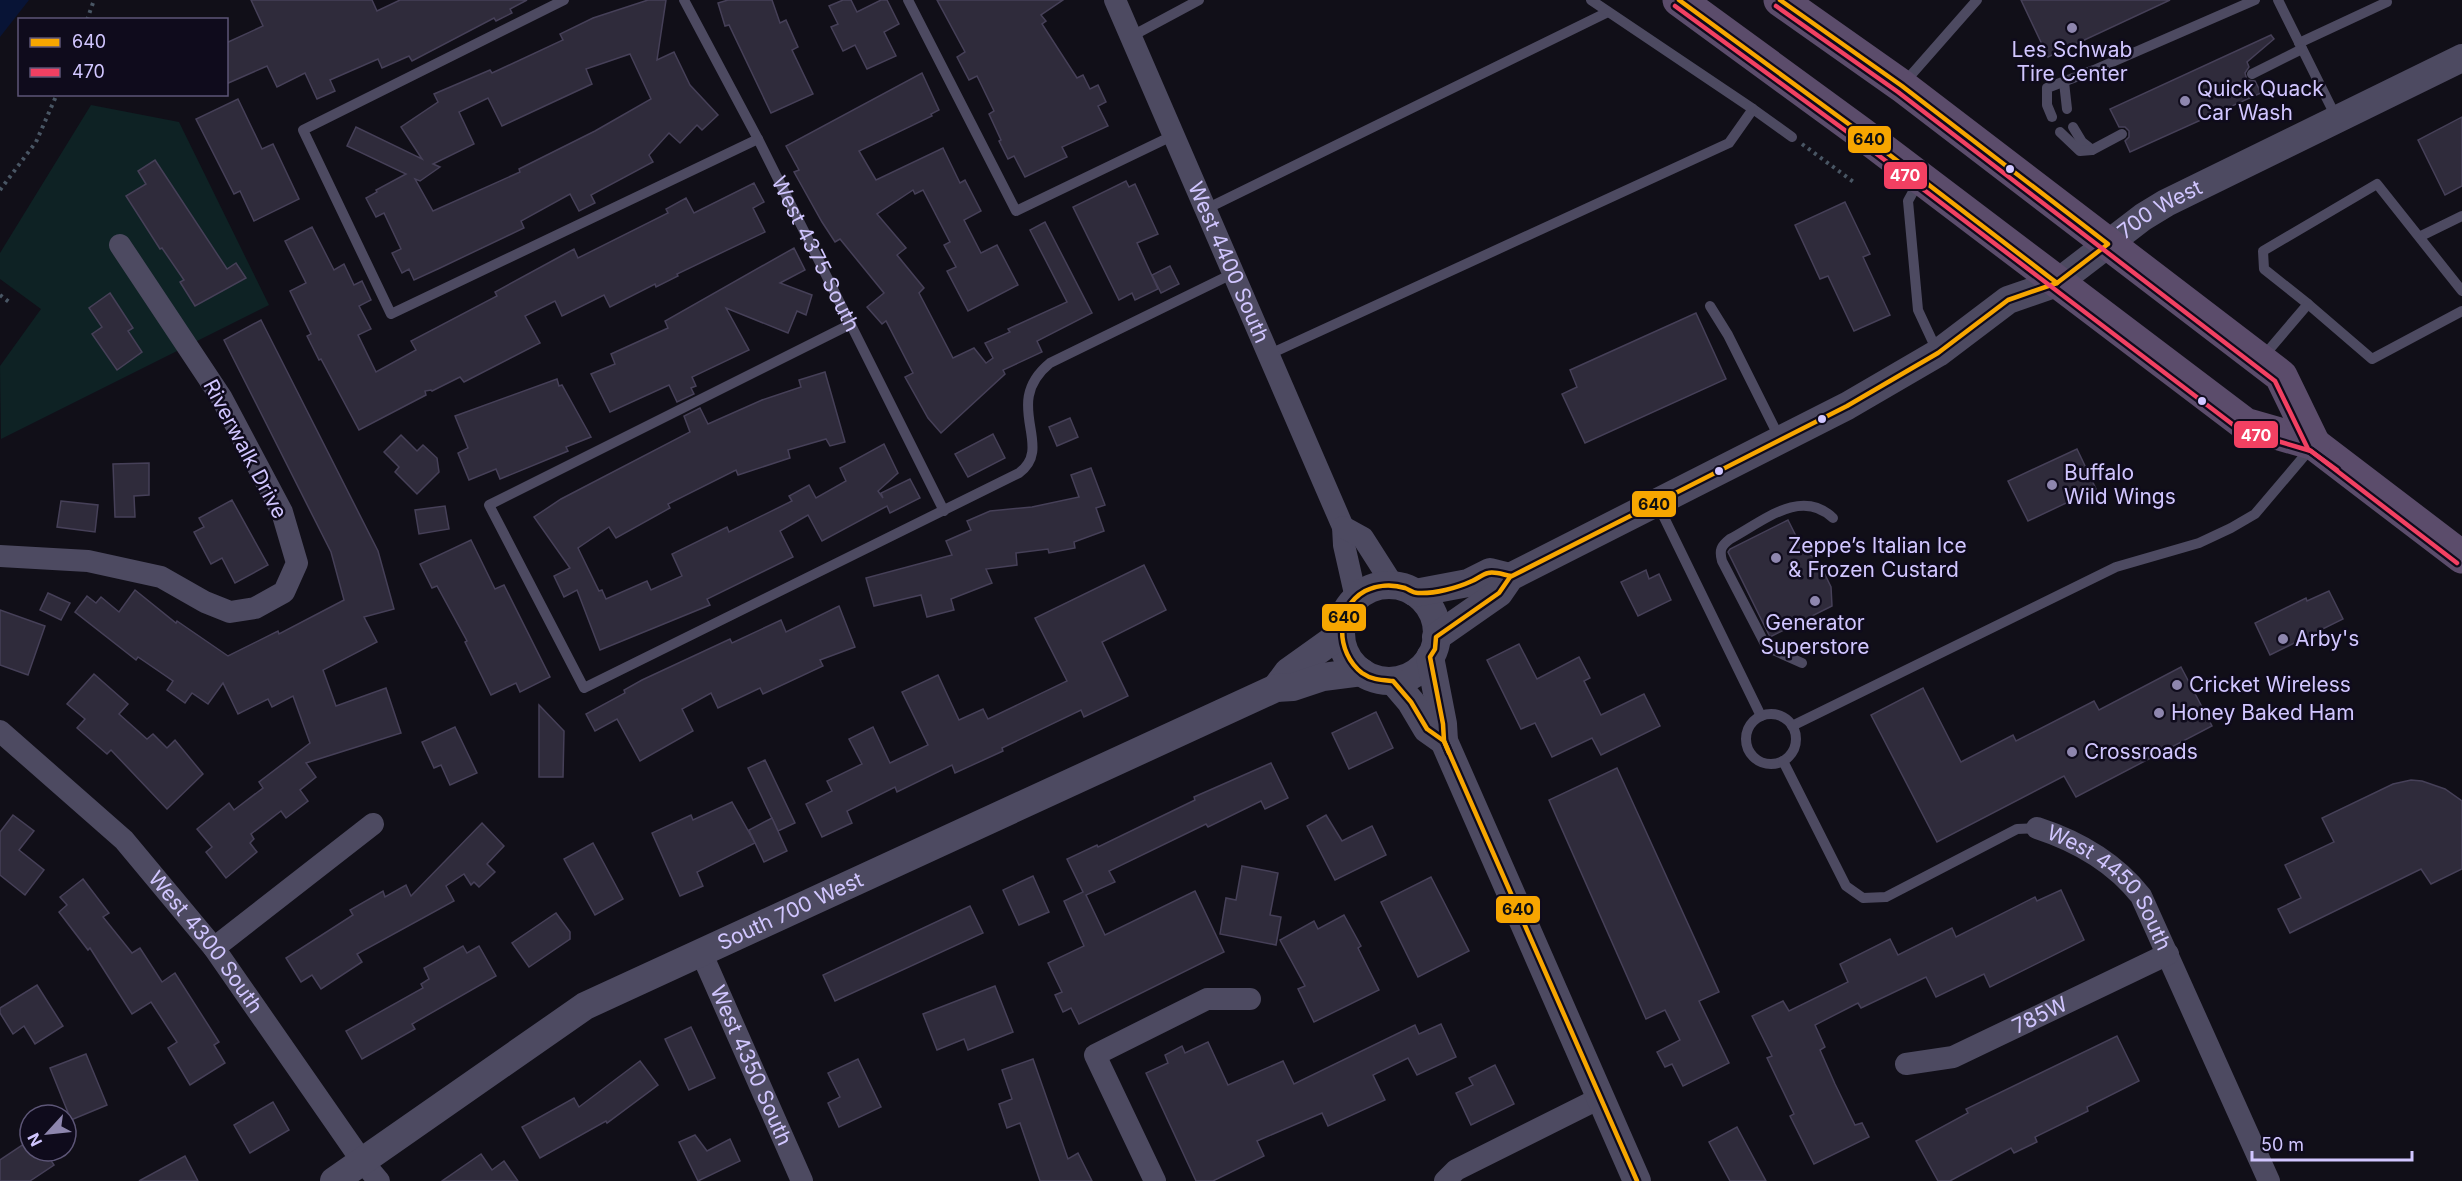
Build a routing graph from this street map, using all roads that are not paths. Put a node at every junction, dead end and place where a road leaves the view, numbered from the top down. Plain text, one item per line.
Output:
1 (564, 0) edge
2 (684, 0) edge
3 (908, 0) edge
4 (1115, 0) edge
5 (1199, 0) edge
6 (1591, 0) edge
7 (1679, 0) edge
8 (1780, 0) edge
9 (1977, 0) edge
10 (2255, 0) edge
11 (2278, 0) edge
12 (2387, 2) dead end
13 (1608, 12) junction
14 (1132, 36) junction
15 (2300, 46) junction
16 (2462, 58) edge
17 (2252, 74) dead end
18 (2064, 82) junction
19 (1902, 86) junction
20 (1753, 109) junction
21 (2067, 109) dead end
22 (2052, 117) dead end
23 (2337, 119) junction
24 (2073, 127) dead end
25 (2060, 132) dead end
26 (2122, 134) dead end
27 (1174, 135) junction
28 (1792, 137) road end
29 (758, 139) junction
30 (2092, 150) junction
31 (1920, 178) junction
32 (1206, 209) junction
33 (2462, 216) edge
34 (2421, 236) junction
35 (2108, 244) junction
36 (120, 245) dead end
37 (1234, 272) junction
38 (2057, 283) junction
39 (2462, 291) edge
40 (2308, 303) junction
41 (1710, 306) dead end
42 (2462, 311) edge
43 (851, 324) junction
44 (1938, 353) junction
45 (1270, 354) junction
46 (2260, 360) junction
47 (1780, 440) junction
48 (2314, 444) junction
49 (1656, 501) junction
50 (944, 511) junction
51 (1833, 519) dead end
52 (1343, 527) junction
53 (2457, 550) edge
54 (0, 556) edge
55 (1510, 577) junction
56 (1404, 589) junction
57 (1356, 598) junction
58 (1341, 630) junction
59 (1433, 647) junction
60 (1802, 663) dead end
61 (1362, 672) junction
62 (1393, 681) junction
63 (1276, 688) junction
64 (1761, 716) junction
65 (1792, 726) junction
66 (0, 731) edge
67 (1444, 741) junction
68 (1783, 761) junction
69 (373, 824) dead end
70 (2037, 828) joint
71 (214, 948) junction
72 (701, 952) junction
73 (2168, 954) junction
74 (1250, 999) dead end
75 (1906, 1064) dead end
76 (1600, 1098) junction
77 (370, 1171) edge
78 (333, 1181) edge
79 (802, 1181) edge
80 (1155, 1181) edge
81 (1445, 1181) edge
82 (1637, 1181) edge
83 (2269, 1181) edge

1 - 29 lane
2 - 29 lane, West 4375 South
3 - 27 lane
4 - 14 street, West 4400 South
5 - 14 lane
6 - 13 lane
7 - 31 main road
8 - 19 main road
9 - 19 lane
10 - 18 lane
11 - 15 lane
12 - 15 lane
13 - 20 lane
13 - 32 lane
14 - 27 street, West 4400 South
15 - 17 lane
15 - 23 lane
16 - 23 street, 700 West
18 - 21 lane
18 - 22 lane
19 - 35 main road
20 - 28 lane
20 - 45 lane
23 - 35 street, 700 West
24 - 30 lane
25 - 30 lane
26 - 30 lane
27 - 32 street, West 4400 South
29 - 43 lane, West 4375 South
31 - 38 main road
31 - 44 lane
32 - 37 street, West 4400 South
33 - 34 lane
34 - 39 lane
34 - 40 lane
35 - 38 street, 700 West
35 - 46 main road
36 - 54 street, Riverwalk Drive
37 - 45 street, West 4400 South
37 - 50 lane
38 - 44 street, 700 West
38 - 48 main road
40 - 42 lane
40 - 46 lane
41 - 47 lane
43 - 50 lane, West 4375 South
43 - 50 lane
44 - 47 street, 700 West
45 - 52 street, West 4400 South
46 - 48 main road
47 - 49 street
48 - 53 main road
48 - 65 lane
49 - 55 street
49 - 64 lane
51 - 60 lane
52 - 56 street
52 - 57 street, West 4400 South
55 - 56 street
55 - 59 street
56 - 57 street
56 - 59 street
57 - 58 street
58 - 61 street
58 - 63 street, South 700 West
59 - 62 street
59 - 67 street
61 - 62 street
61 - 63 street, South 700 West
62 - 67 street
63 - 72 street, South 700 West
64 - 65 lane
64 - 68 lane
65 - 68 lane
66 - 71 street, West 4300 South
67 - 76 street
68 - 70 lane, West 4450 South
69 - 71 street
70 - 73 street, West 4450 South
71 - 77 street, West 4300 South
72 - 77 street, South 700 West
72 - 79 street, West 4350 South
73 - 75 street, 785W
73 - 83 street, West 4450 South
74 - 80 street
76 - 81 street
76 - 82 street
77 - 78 street, South 700 West

